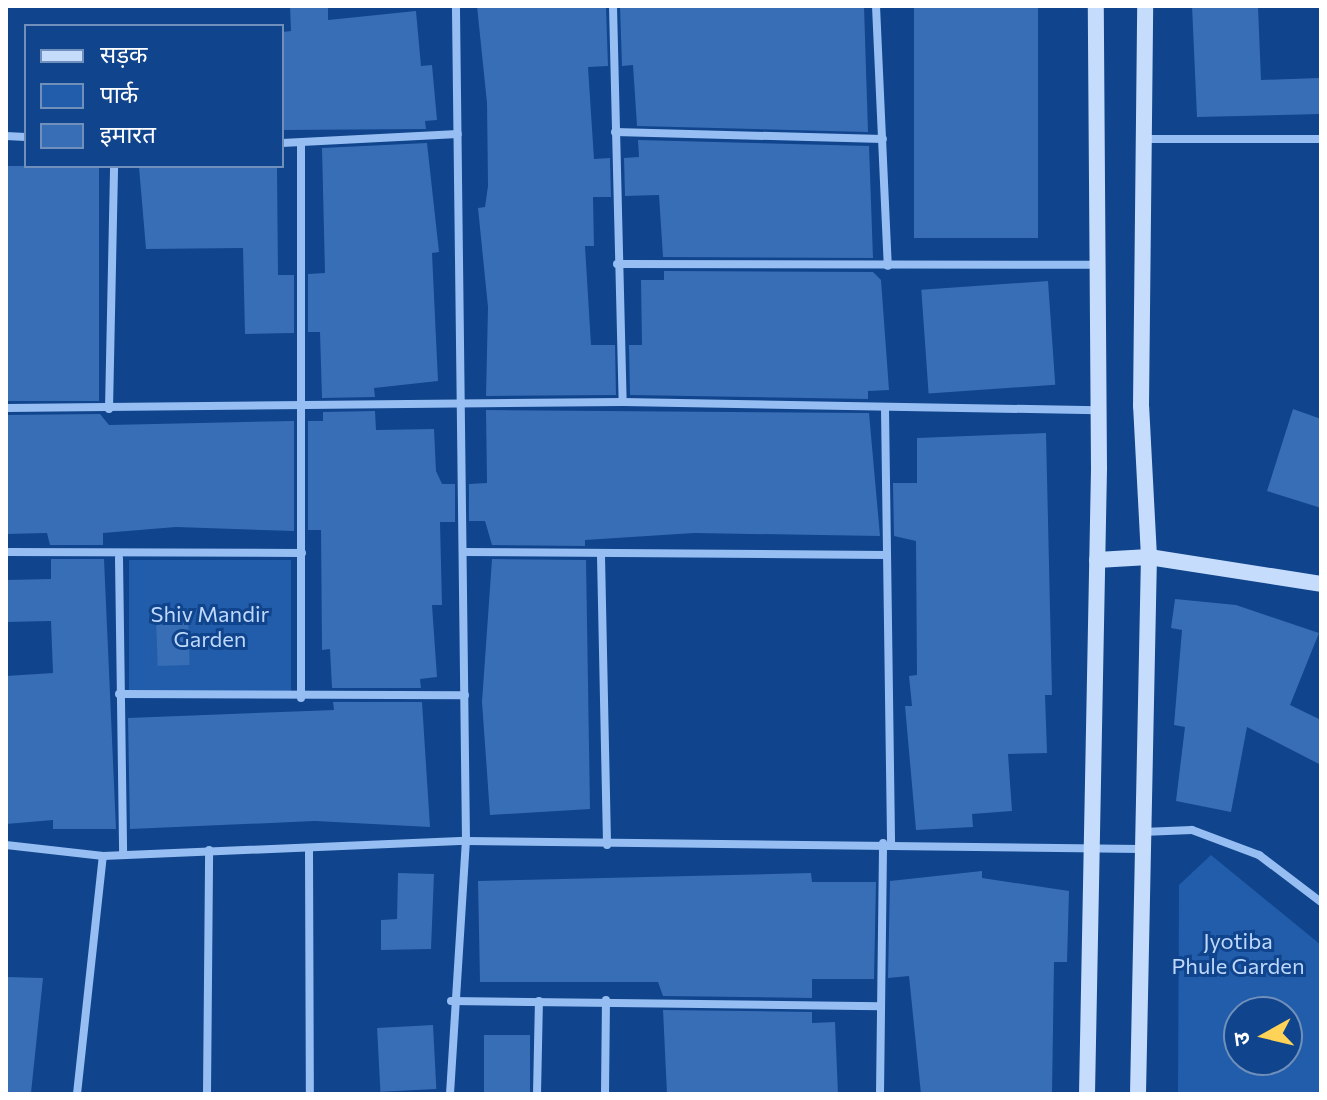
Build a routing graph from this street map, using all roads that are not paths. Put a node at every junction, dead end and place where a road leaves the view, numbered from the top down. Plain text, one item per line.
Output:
1 (456, 6) edge
2 (613, 6) edge
3 (876, 6) edge
4 (1096, 6) edge
5 (1145, 6) edge
6 (615, 132) junction
7 (458, 134) junction
8 (883, 139) junction
9 (1143, 139) junction
10 (1321, 139) edge
11 (284, 143) edge
12 (301, 143) junction
13 (114, 168) edge
14 (617, 264) junction
15 (1098, 265) junction
16 (888, 266) junction
17 (623, 402) junction
18 (461, 405) junction
19 (6, 408) edge
20 (109, 409) junction
21 (885, 409) junction
22 (303, 410) junction
23 (1098, 410) junction
24 (6, 552) edge
25 (463, 552) junction
26 (302, 553) junction
27 (887, 555) junction
28 (601, 556) junction
29 (1149, 557) junction
30 (119, 558) junction
31 (1097, 560) junction
32 (1321, 584) edge
33 (119, 694) junction
34 (465, 695) junction
35 (301, 698) junction
36 (466, 841) junction
37 (1141, 841) junction
38 (887, 844) junction
39 (6, 845) edge
40 (607, 845) junction
41 (1092, 848) junction
42 (309, 849) junction
43 (209, 850) junction
44 (123, 855) junction
45 (103, 856) junction
46 (1321, 902) edge
47 (606, 1000) junction
48 (451, 1001) junction
49 (539, 1001) junction
50 (880, 1006) junction
51 (77, 1094) edge
52 (207, 1094) edge
53 (310, 1094) edge
54 (450, 1094) edge
55 (537, 1094) edge
56 (605, 1094) edge
57 (880, 1094) edge
58 (1087, 1094) edge
59 (1138, 1094) edge

1 - 7 street
2 - 6 street
3 - 8 street
4 - 15 street
5 - 9 street
6 - 8 street
6 - 14 street
7 - 12 street
7 - 18 street
8 - 16 street
9 - 10 street
9 - 29 street
11 - 12 street
12 - 22 street
13 - 20 street
14 - 16 street
14 - 17 street
15 - 16 street
15 - 23 street
17 - 18 street
17 - 21 street
18 - 22 street
18 - 25 street
19 - 20 street
20 - 22 street
21 - 23 street
21 - 27 street
22 - 26 street
23 - 31 street
24 - 30 street
25 - 28 street
25 - 34 street
26 - 30 street
26 - 35 street
27 - 28 street
27 - 38 street
28 - 40 street
29 - 31 street
29 - 32 street
29 - 37 street
30 - 33 street
31 - 41 street
33 - 35 street
33 - 44 street
34 - 35 street
34 - 36 street
36 - 40 street
36 - 42 street
36 - 48 street
37 - 41 street
37 - 46 street
37 - 59 street
38 - 40 street
38 - 41 street
38 - 50 street
39 - 45 street
41 - 58 street
42 - 43 street
42 - 53 street
43 - 44 street
43 - 52 street
44 - 45 street
45 - 51 street
47 - 49 street
47 - 50 street
47 - 56 street
48 - 49 street
48 - 54 street
49 - 55 street
50 - 57 street

